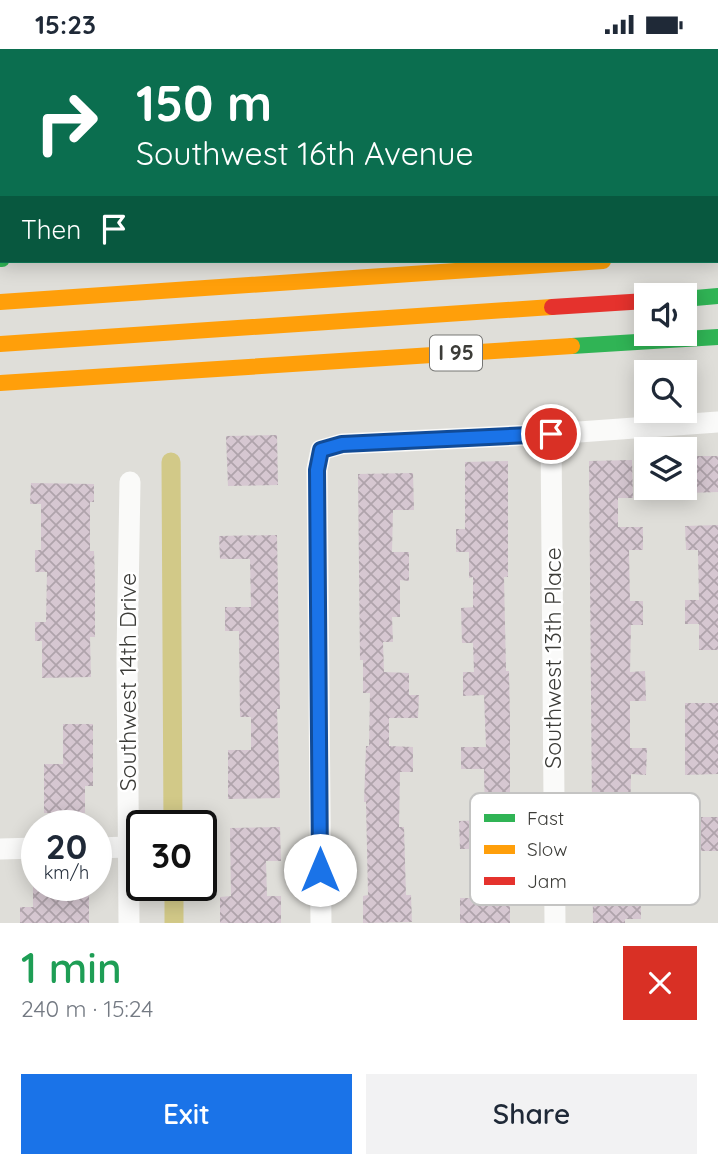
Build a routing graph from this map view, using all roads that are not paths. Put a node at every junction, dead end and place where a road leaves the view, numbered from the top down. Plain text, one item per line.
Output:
1 (574, 263) edge
2 (718, 296) edge
3 (697, 298) edge
4 (0, 302) edge
5 (634, 303) edge
6 (634, 304) edge
7 (468, 329) dead end
8 (718, 337) edge
9 (372, 343) dead end
10 (0, 344) edge
11 (194, 369) junction
12 (0, 383) edge
13 (718, 422) edge
14 (551, 434) junction
15 (130, 482) dead end
16 (554, 793) edge
17 (128, 810) edge
18 (21, 848) edge
19 (0, 849) edge
20 (129, 901) edge
21 (555, 905) edge
22 (129, 923) edge
23 (321, 923) edge
24 (555, 923) edge

1 - 4 highway
2 - 3 highway
5 - 10 highway
6 - 7 highway
8 - 11 highway, I 95
9 - 11 highway
11 - 12 highway, I 95
13 - 14 street
14 - 16 street, Southwest 13th Place
14 - 23 street
15 - 17 street, Southwest 14th Drive
18 - 19 street
20 - 22 street, Southwest 14th Drive
21 - 24 street, Southwest 13th Place

